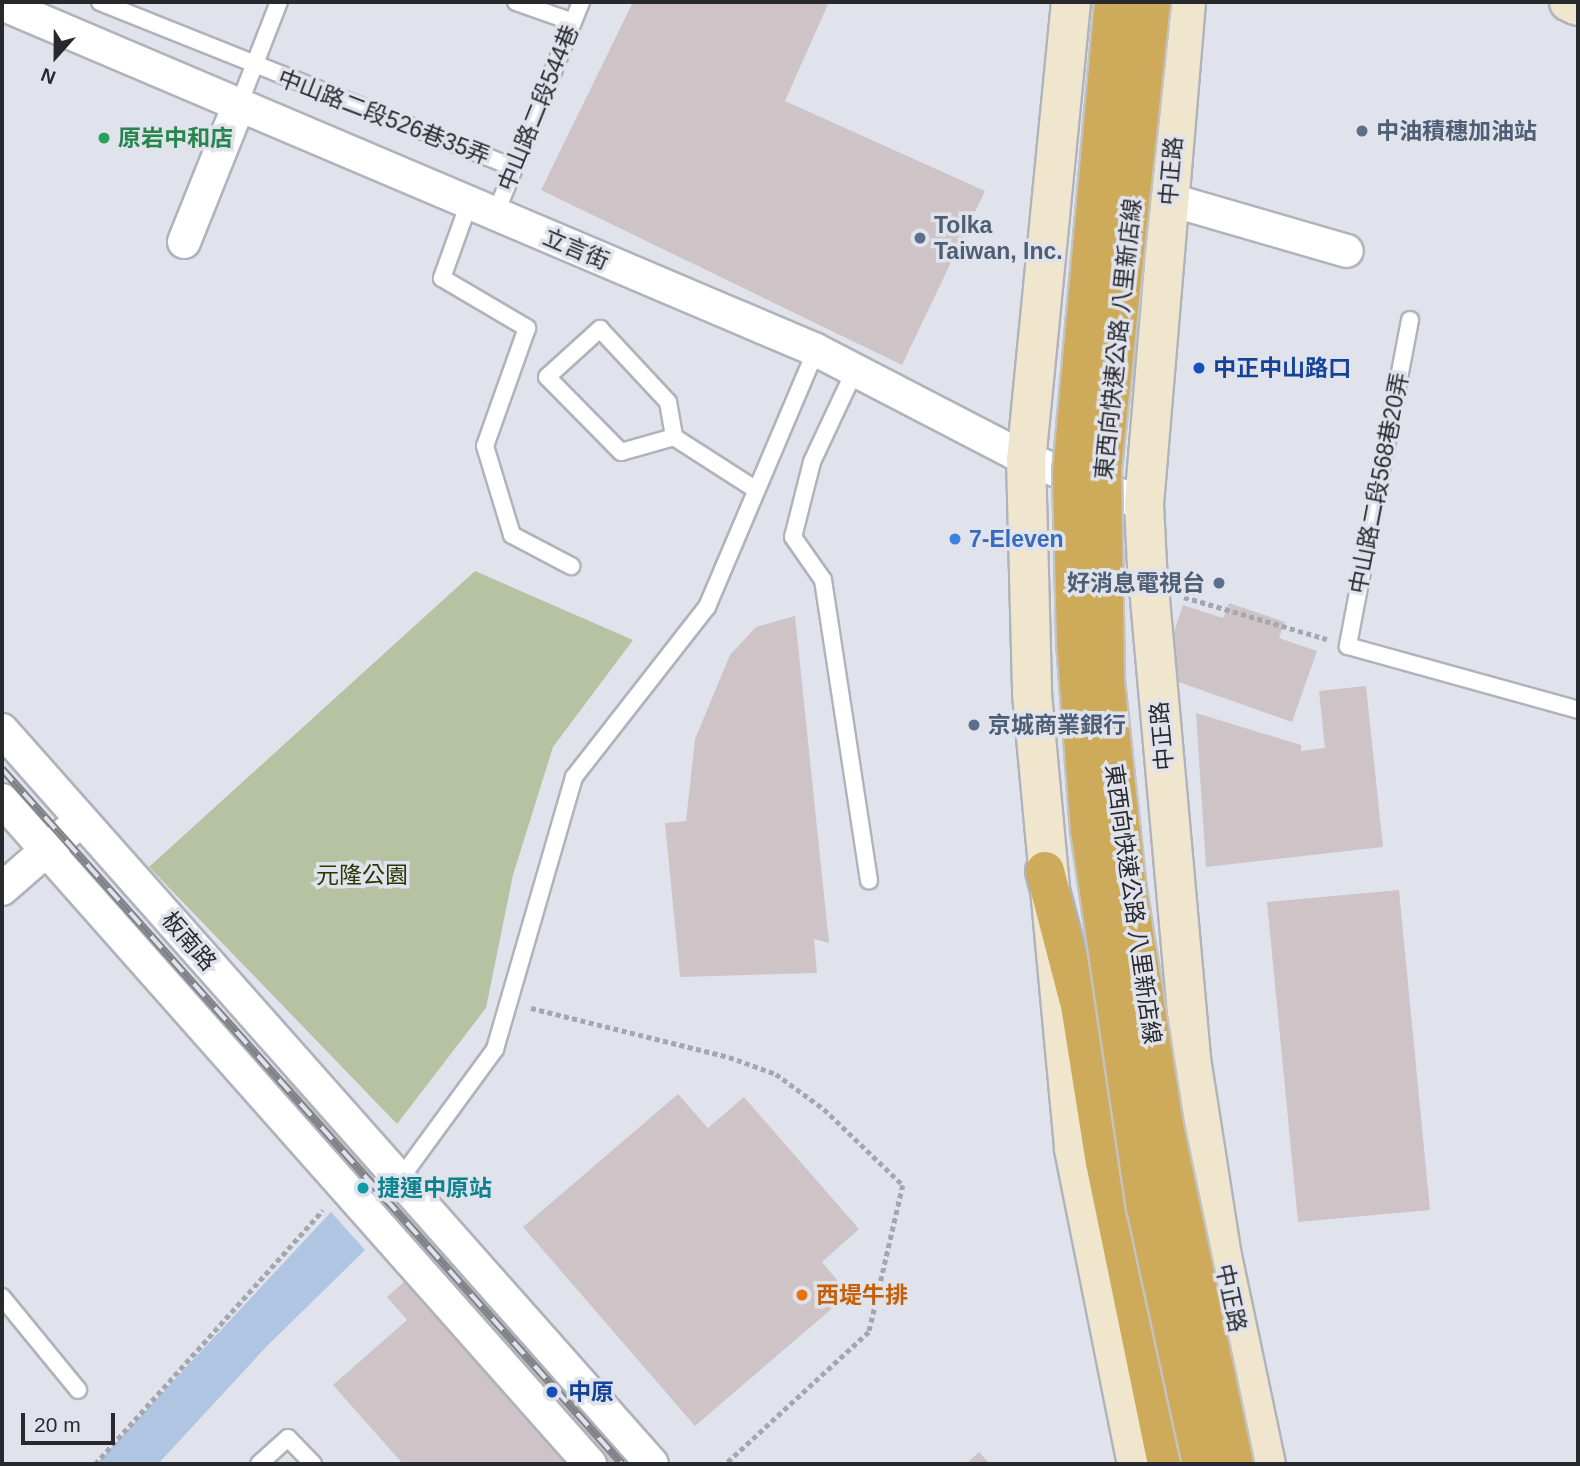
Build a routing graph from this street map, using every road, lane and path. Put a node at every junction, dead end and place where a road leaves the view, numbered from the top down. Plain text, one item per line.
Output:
1 (100, 2) edge
2 (279, 2) edge
3 (516, 2) edge
4 (581, 2) edge
5 (1071, 2) edge
6 (1114, 2) edge
7 (1151, 2) edge
8 (1569, 2) edge
9 (1578, 6) edge
10 (19, 7) edge
11 (1191, 11) edge
12 (573, 22) junction
13 (254, 66) junction
14 (238, 107) junction
15 (514, 168) junction
16 (1168, 199) junction
17 (482, 209) junction
18 (184, 242) dead end
19 (1347, 251) dead end
20 (1410, 320) dead end
21 (816, 350) junction
22 (855, 370) junction
23 (674, 437) junction
24 (1026, 459) junction
25 (755, 489) junction
26 (1144, 504) junction
27 (571, 566) dead end
28 (1149, 587) junction
29 (1348, 646) junction
30 (1578, 710) edge
31 (2, 730) edge
32 (2, 800) edge
33 (81, 820) junction
34 (46, 851) junction
35 (1045, 871) junction
36 (869, 881) dead end
37 (2, 889) edge
38 (508, 1003) junction
39 (399, 1179) junction
40 (333, 1198) junction
41 (2, 1297) edge
42 (78, 1391) dead end
43 (95, 1464) edge
44 (259, 1464) edge
45 (313, 1464) edge
46 (590, 1464) edge
47 (652, 1464) edge
48 (726, 1464) edge
49 (1137, 1464) edge
50 (1167, 1464) edge
51 (1202, 1464) edge
52 (1234, 1464) edge
53 (1266, 1464) edge

1 - 13 lane, 中山路二段526巷35弄
2 - 13 lane
3 - 12 lane
4 - 12 lane, 中山路二段544巷
5 - 24 main road
6 - 51 highway, 東西向快速公路 八里新店線, bridge
7 - 52 highway, 東西向快速公路 八里新店線, bridge
8 - 9 main road
10 - 14 street, 立言街
11 - 16 main road, 中正路
12 - 15 lane, 中山路二段544巷
13 - 14 lane
13 - 15 lane, 中山路二段526巷35弄
14 - 17 street, 立言街
14 - 18 street
15 - 17 lane, 中山路二段544巷
16 - 19 street
16 - 26 main road, 中正路
17 - 21 street, 立言街
17 - 27 lane, 中山路二段544巷
20 - 29 lane, 中山路二段568巷20弄
21 - 22 street, 立言街
21 - 25 lane
22 - 24 street, 立言街
22 - 36 lane
23 - 23 lane
23 - 25 lane
24 - 26 street, 立言街
24 - 35 main road
25 - 38 lane
26 - 28 main road, 中正路
28 - 29 path
28 - 53 main road, 中正路
29 - 30 lane
31 - 33 street, 板南路
32 - 34 street, 板南路
33 - 34 street
33 - 39 street, 板南路
34 - 37 street
34 - 40 street, 板南路
35 - 49 main road
35 - 50 highway
38 - 39 lane
38 - 48 path
39 - 47 street
40 - 43 path
40 - 46 street, 板南路
41 - 42 lane
44 - 45 lane

